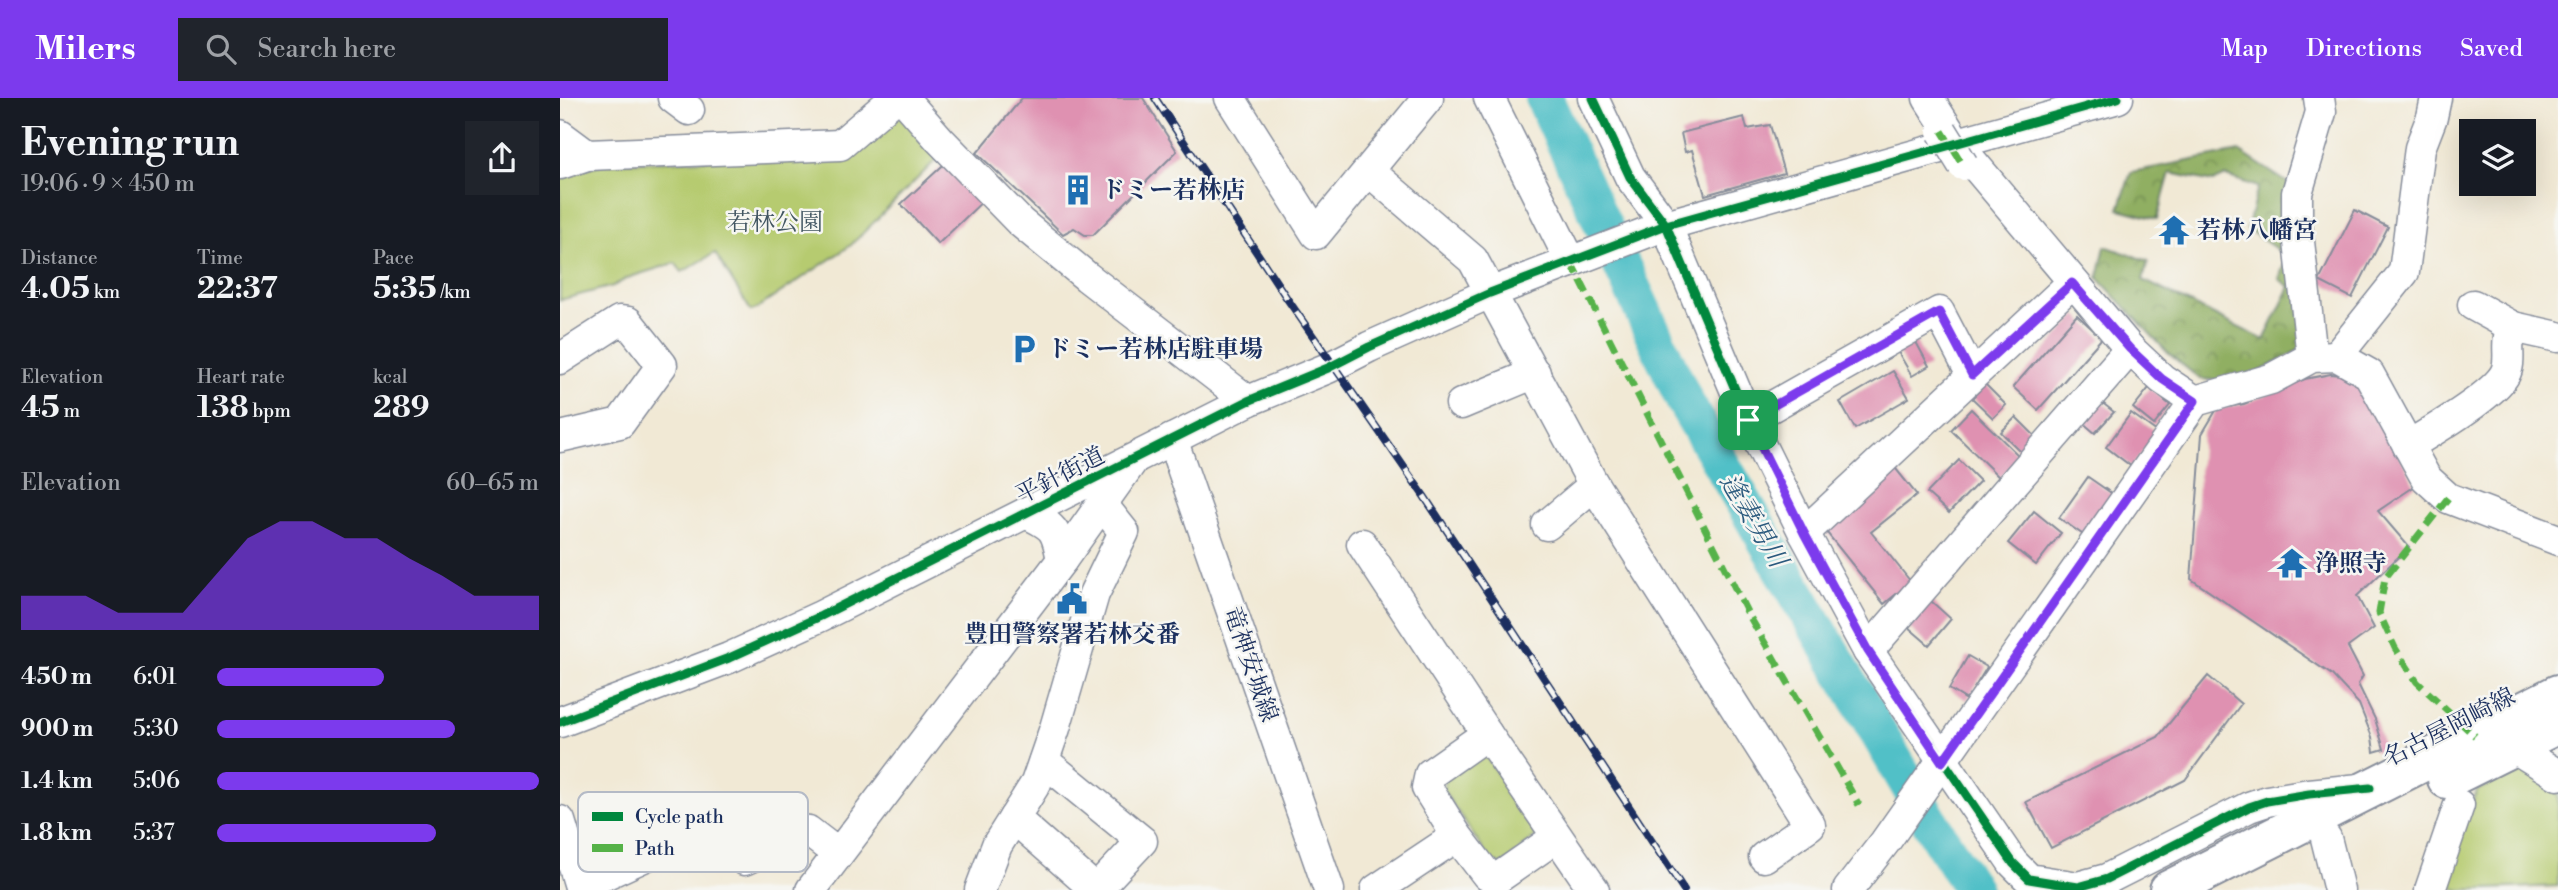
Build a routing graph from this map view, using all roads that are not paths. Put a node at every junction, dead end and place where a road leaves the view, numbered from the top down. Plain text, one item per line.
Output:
1 (895, 98) edge
2 (903, 98) edge
3 (1230, 98) edge
4 (1428, 98) edge
5 (1489, 98) edge
6 (1593, 98) edge
7 (1928, 98) edge
8 (2119, 98) edge
9 (2319, 98) edge
10 (2436, 98) edge
11 (560, 135) edge
12 (1954, 147) junction
13 (573, 160) edge
14 (1369, 171) junction
15 (1659, 228) junction
16 (1574, 260) junction
17 (2072, 283) junction
18 (1490, 293) junction
19 (2473, 304) dead end
20 (2513, 327) junction
21 (2558, 337) edge
22 (2130, 349) junction
23 (2325, 356) junction
24 (560, 359) edge
25 (1535, 373) junction
26 (1972, 375) junction
27 (1248, 401) junction
28 (2195, 401) junction
29 (1461, 404) dead end
30 (1748, 420) junction
31 (560, 437) edge
32 (1172, 439) junction
33 (2409, 446) junction
34 (1136, 457) junction
35 (1594, 485) junction
36 (1101, 503) junction
37 (1026, 513) junction
38 (1547, 525) dead end
39 (1804, 533) junction
40 (2558, 540) edge
41 (1362, 544) dead end
42 (1062, 560) junction
43 (1868, 651) junction
44 (2558, 694) edge
45 (560, 722) edge
46 (2558, 724) edge
47 (1486, 734) junction
48 (2513, 747) junction
49 (1044, 761) junction
50 (1942, 762) junction
51 (2558, 775) edge
52 (2370, 788) junction
53 (2459, 805) dead end
54 (1014, 818) junction
55 (560, 821) edge
56 (808, 831) edge
57 (1457, 836) junction
58 (1558, 837) junction
59 (2326, 838) junction
60 (838, 854) junction
61 (1764, 857) dead end
62 (614, 872) edge
63 (2053, 887) edge
64 (580, 888) edge
65 (811, 890) edge
66 (979, 890) edge
67 (1329, 890) edge
68 (1376, 890) edge
69 (1594, 890) edge
70 (1848, 890) edge
71 (2169, 890) edge
72 (2224, 890) edge
73 (2339, 890) edge
74 (2430, 890) edge

1 - 13 street
2 - 27 street
3 - 14 street
4 - 14 street
5 - 16 street
6 - 15 street
7 - 12 street
8 - 12 street, 平針街道
9 - 23 street
10 - 23 street
11 - 13 street
12 - 15 street, 平針街道
12 - 17 street
14 - 18 street
15 - 16 street, 平針街道
15 - 30 street
16 - 18 street, 平針街道
17 - 22 street
17 - 26 street
18 - 25 street
18 - 27 street, 平針街道
19 - 20 street
20 - 21 street
20 - 33 street
22 - 28 street
22 - 43 street
23 - 28 street
23 - 33 street
24 - 31 street
25 - 29 street
25 - 35 street
26 - 30 street
26 - 39 street
27 - 32 street, 平針街道
28 - 50 street
30 - 39 street
32 - 34 street, 平針街道
32 - 67 street, 竜神安城線
33 - 40 street
34 - 36 street
34 - 37 street, 平針街道
35 - 38 street
35 - 61 street
36 - 42 street
36 - 49 street
37 - 42 street
37 - 45 street, 平針街道
39 - 43 street
41 - 47 street
42 - 60 street
43 - 50 street
44 - 52 main road, 名古屋岡崎線
46 - 48 main road, 名古屋岡崎線
47 - 57 street
47 - 58 street
48 - 51 street
48 - 59 main road, 名古屋岡崎線
49 - 54 street
49 - 54 street
50 - 63 street
50 - 70 street
52 - 63 street
52 - 71 main road, 名古屋岡崎線
53 - 74 street
54 - 66 street
55 - 64 street
56 - 60 street
57 - 58 street
57 - 68 street
58 - 69 street
59 - 72 main road, 名古屋岡崎線
59 - 73 street
60 - 65 street
62 - 64 street

